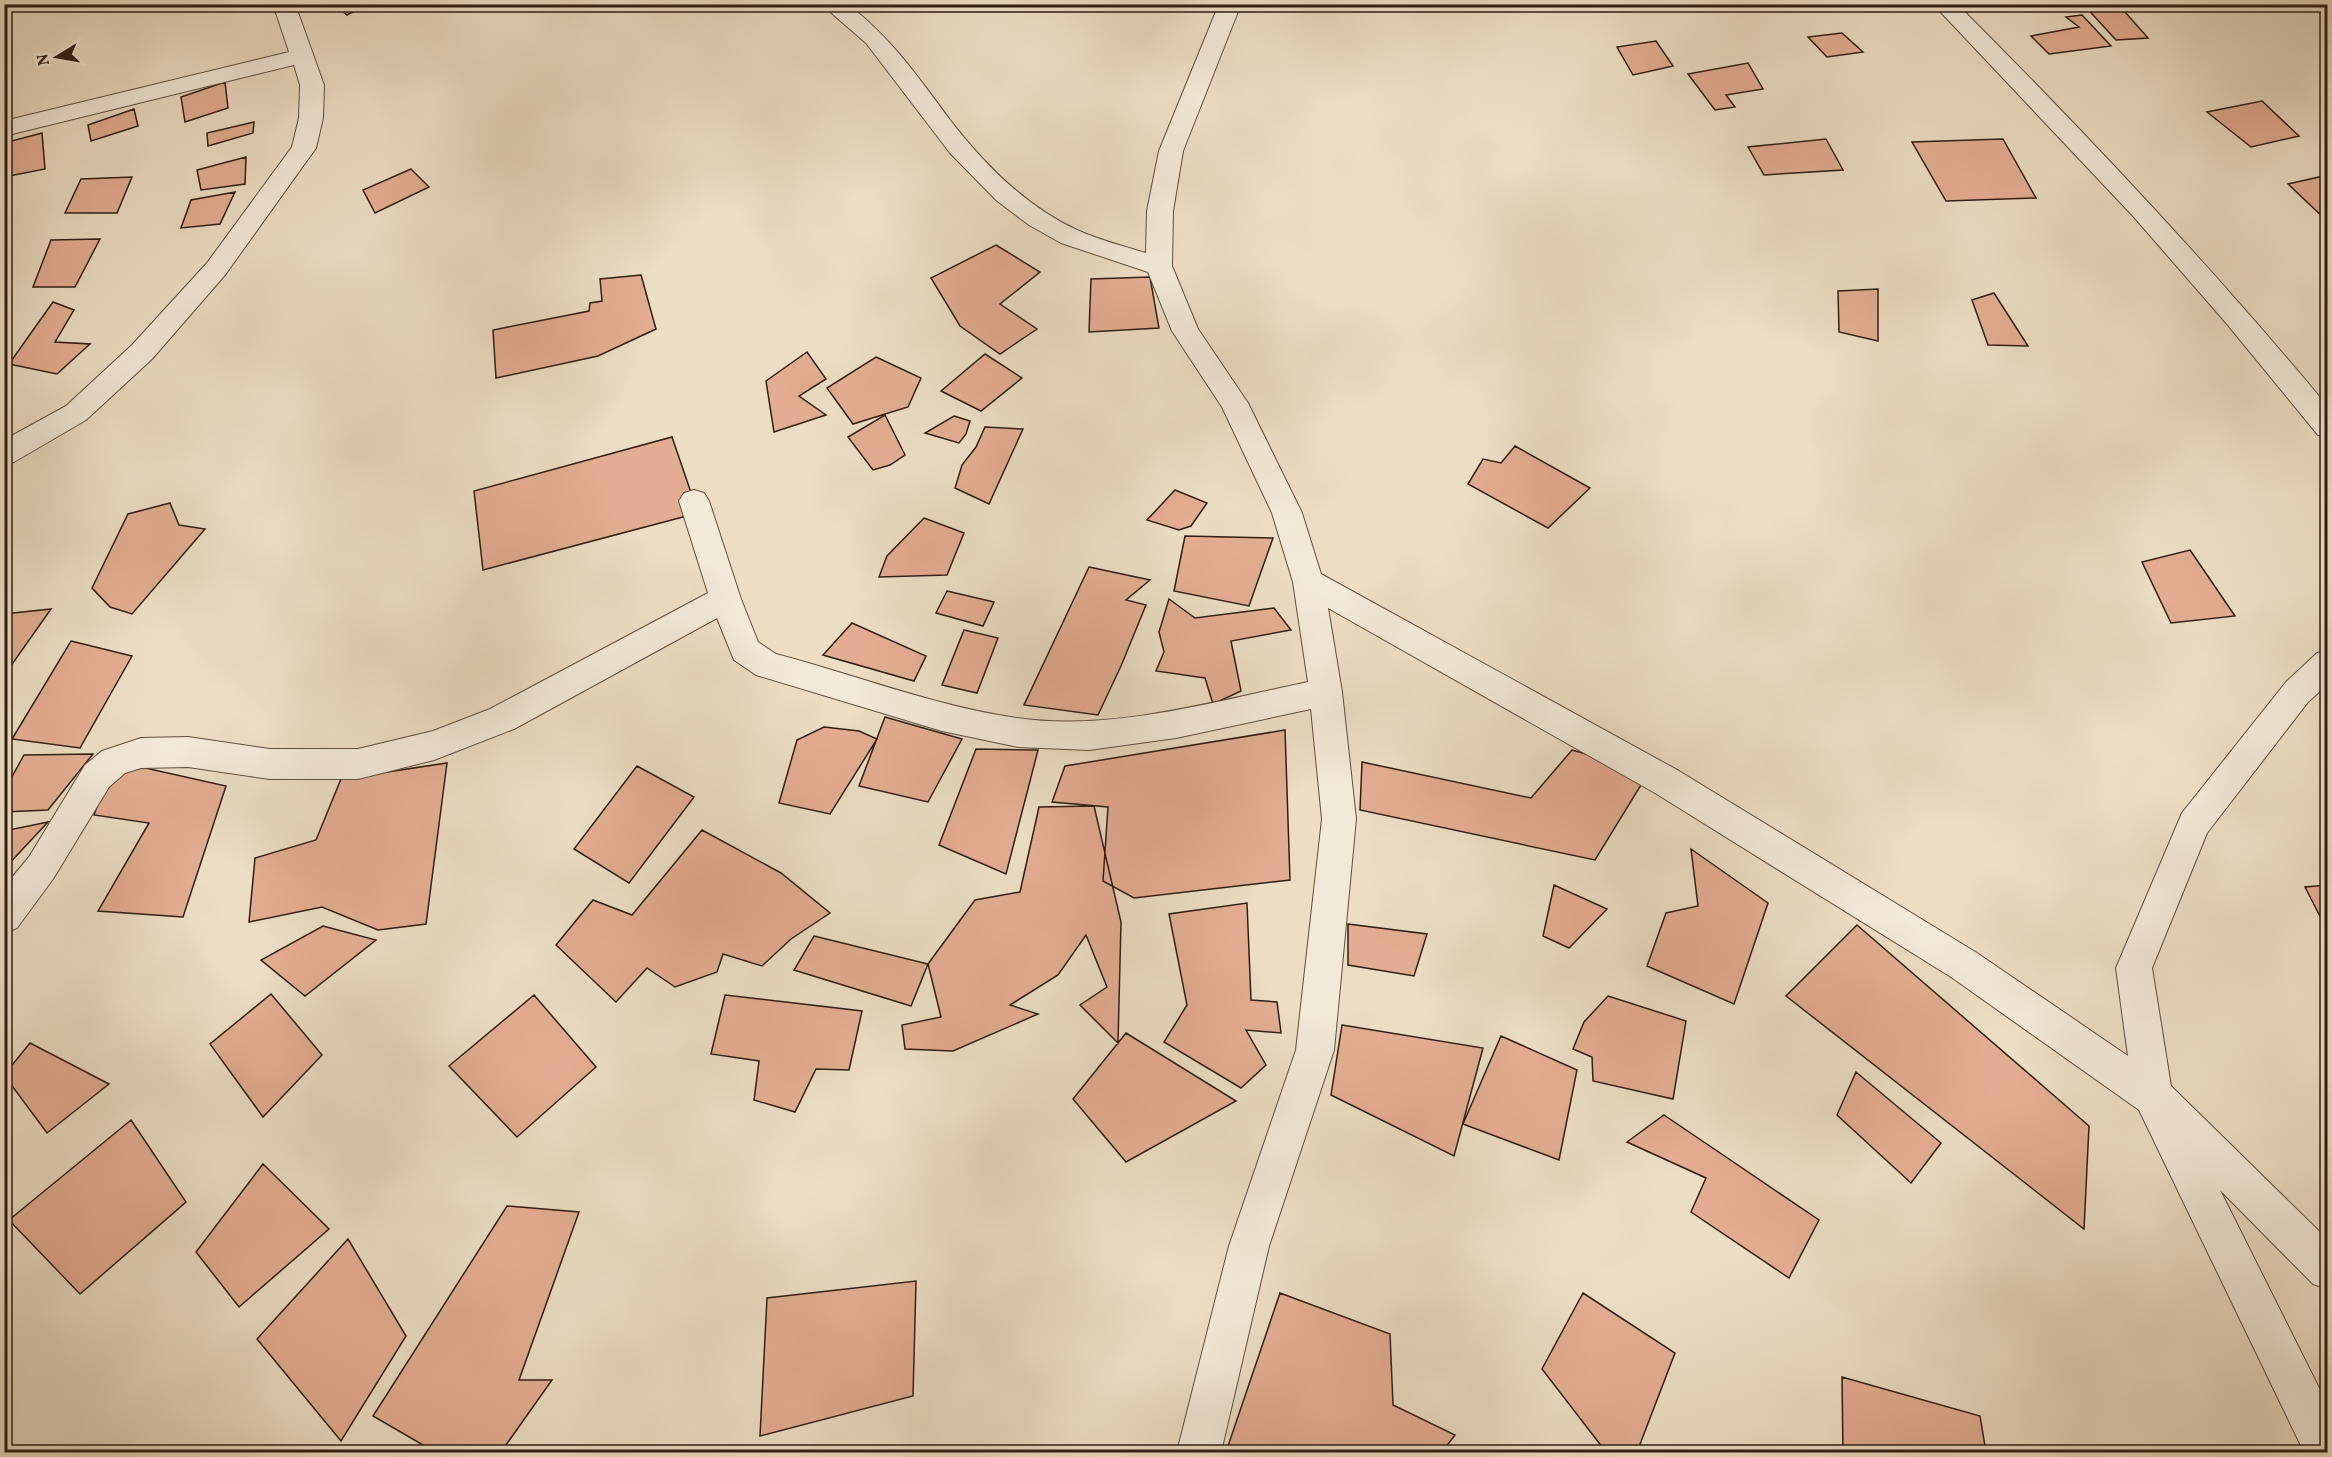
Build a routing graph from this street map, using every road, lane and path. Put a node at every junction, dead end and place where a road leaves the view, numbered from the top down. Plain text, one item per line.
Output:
1 (284, 4) edge
2 (832, 4) edge
3 (1230, 4) edge
4 (1944, 4) edge
5 (302, 56) junction
6 (4, 129) edge
7 (1159, 266) junction
8 (2314, 392) edge
9 (2328, 427) edge
10 (4, 454) edge
11 (694, 501) dead end
12 (1308, 582) junction
13 (726, 599) junction
14 (2328, 663) edge
15 (1326, 692) junction
16 (4, 916) edge
17 (2153, 1096) junction
18 (2328, 1269) edge
19 (1199, 1452) edge
20 (2327, 1452) edge

1 - 5 street
2 - 7 street
3 - 7 street
4 - 8 street
5 - 6 street
5 - 10 street
7 - 12 street
8 - 9 street
11 - 13 street
12 - 15 street
12 - 17 street
13 - 15 street
13 - 16 street
14 - 17 street
15 - 19 street
17 - 18 street
17 - 20 street

